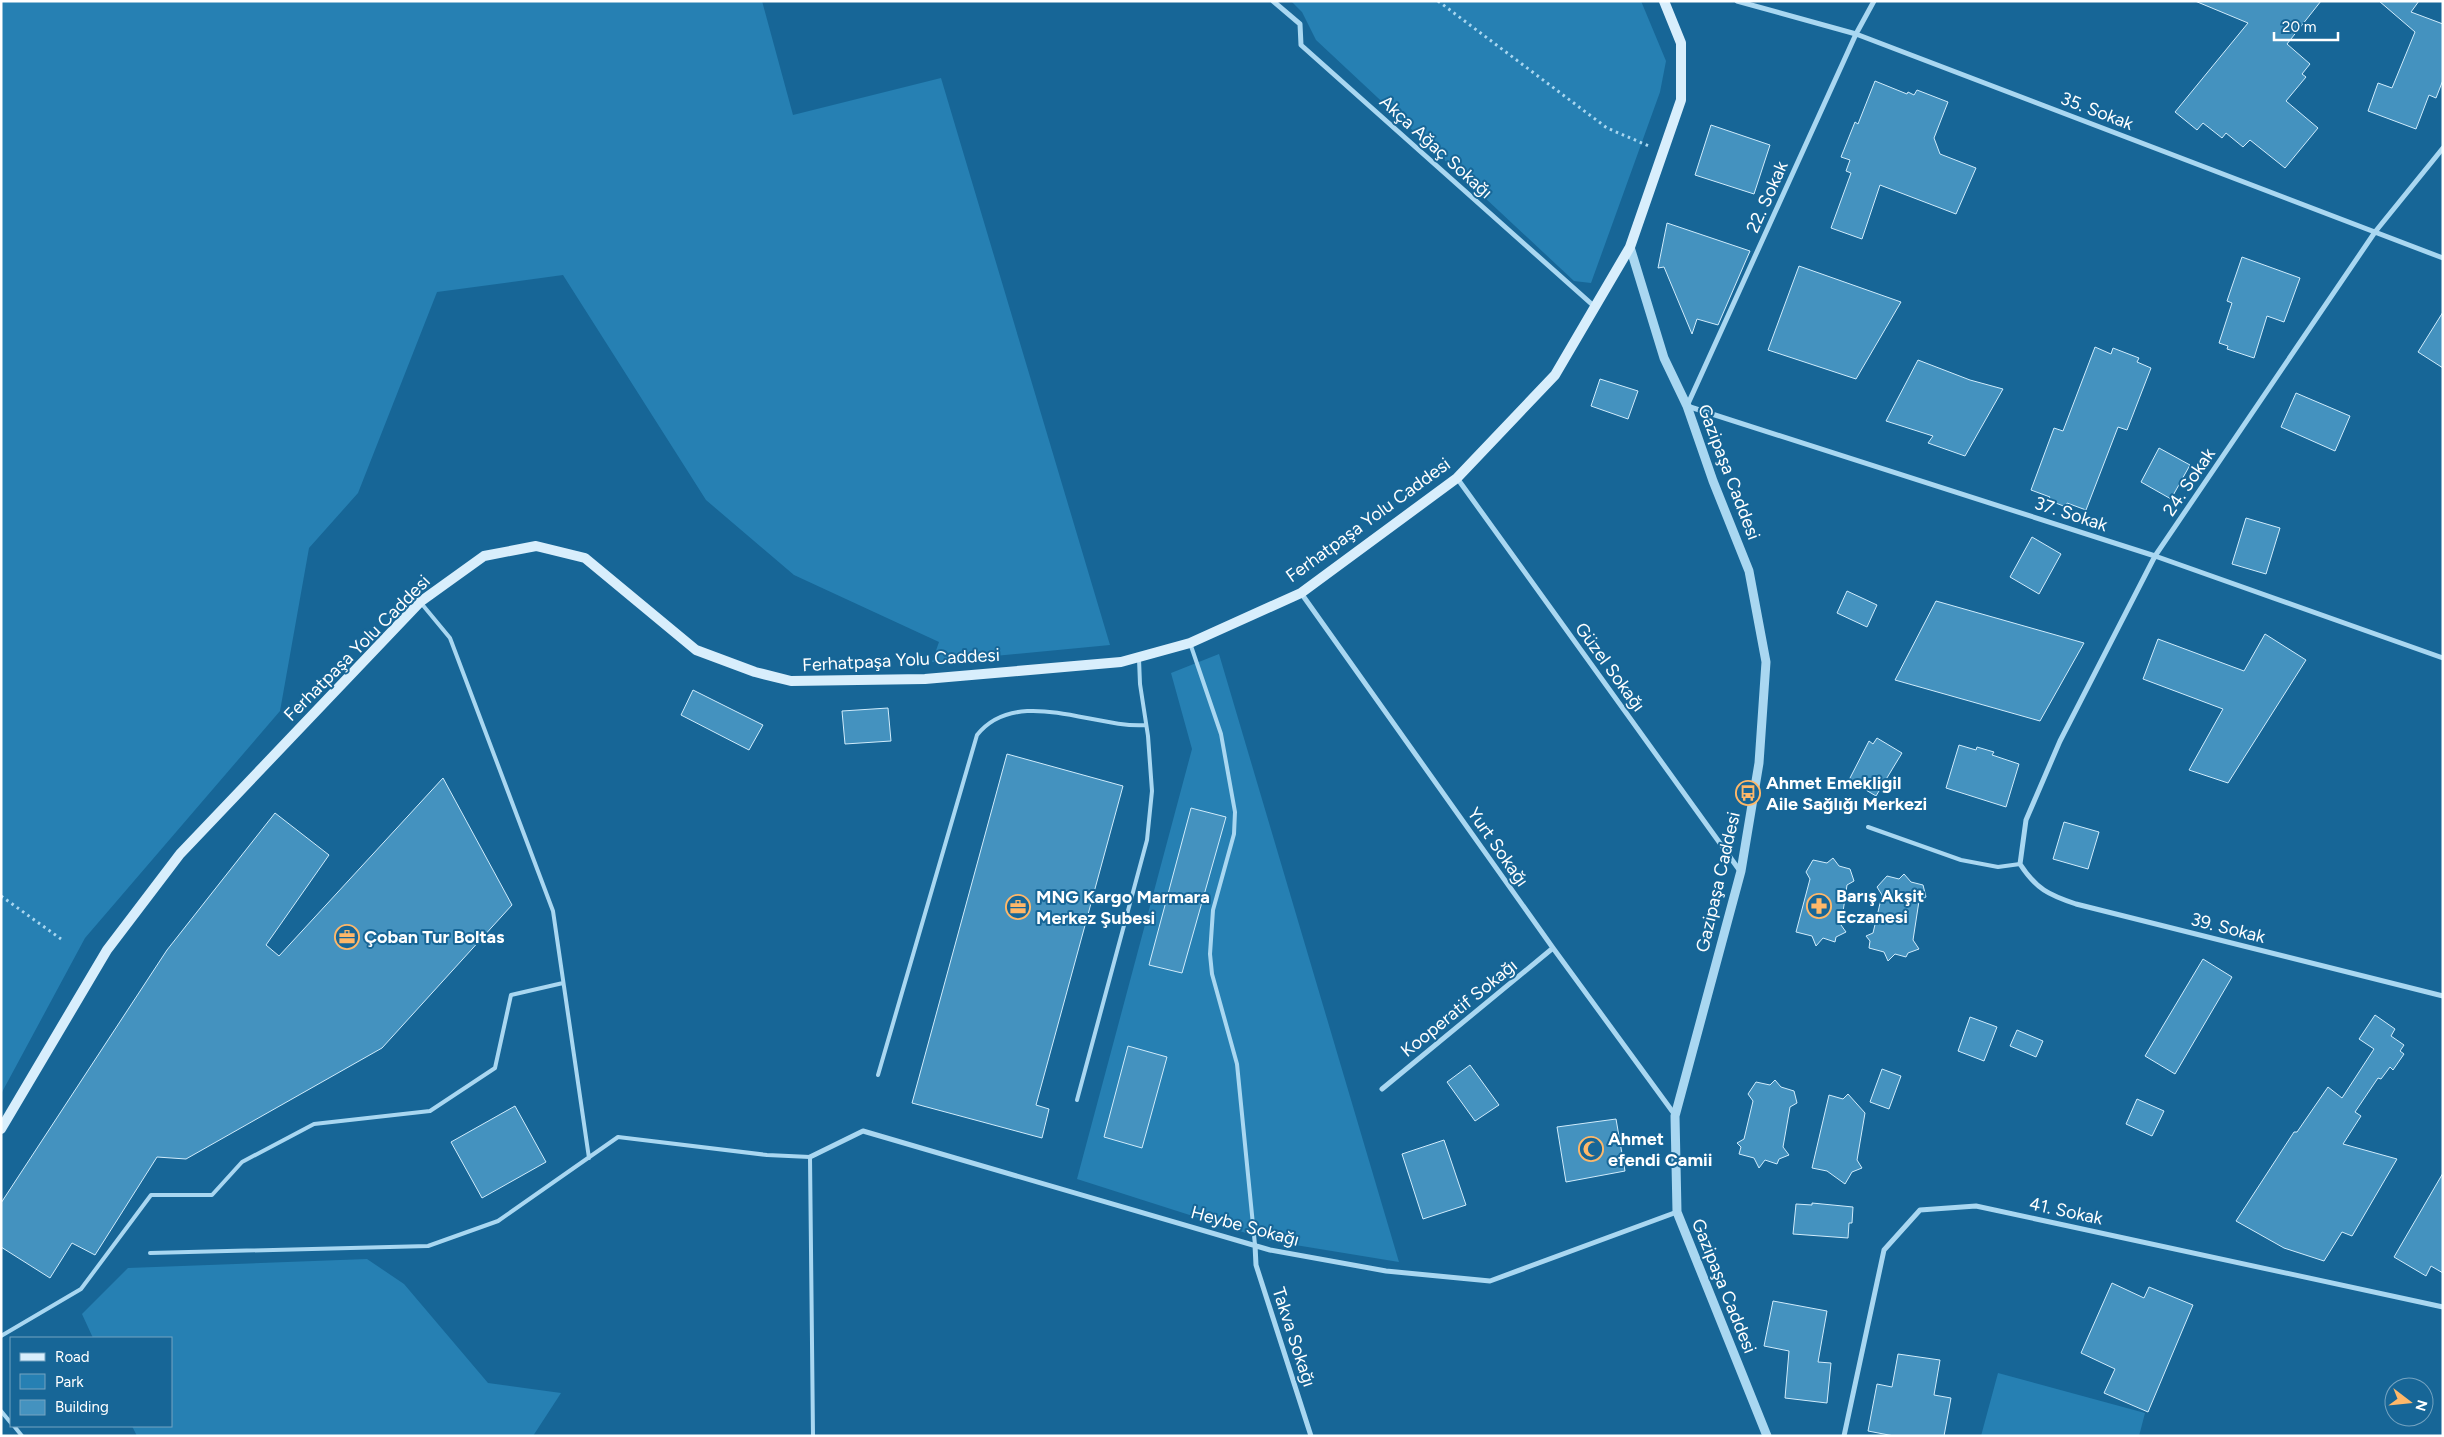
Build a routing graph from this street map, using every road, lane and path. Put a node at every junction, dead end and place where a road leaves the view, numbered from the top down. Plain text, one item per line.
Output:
1 (1273, 1) edge
2 (1438, 1) edge
3 (1664, 1) edge
4 (1737, 1) edge
5 (1874, 1) edge
6 (1856, 34) junction
7 (2443, 148) edge
8 (1663, 153) junction
9 (2375, 232) junction
10 (1630, 247) junction
11 (2443, 258) edge
12 (1595, 307) junction
13 (1687, 406) junction
14 (1457, 478) junction
15 (2155, 556) junction
16 (1301, 592) junction
17 (420, 602) junction
18 (1190, 643) junction
19 (1138, 657) junction
20 (2443, 658) edge
21 (1146, 725) junction
22 (1868, 827) dead end
23 (2020, 864) junction
24 (1741, 871) junction
25 (1, 896) edge
26 (61, 939) dead end
27 (1553, 948) junction
28 (563, 983) junction
29 (2443, 996) edge
30 (878, 1075) dead end
31 (1382, 1089) dead end
32 (1077, 1100) dead end
33 (1675, 1116) junction
34 (1, 1129) edge
35 (810, 1157) junction
36 (589, 1158) junction
37 (1676, 1212) junction
38 (1255, 1245) junction
39 (150, 1252) dead end
40 (2443, 1307) edge
41 (1, 1336) edge
42 (1, 1411) edge
43 (10, 1422) edge
44 (812, 1436) edge
45 (1311, 1436) edge
46 (1768, 1436) edge
47 (1844, 1436) edge

1 - 12 street, Akça Ağaç Sokağı
2 - 8 path
3 - 8 main road, Ferhatpaşa Yolu Caddesi
4 - 6 street, 35. Sokak
5 - 6 street, 22. Sokak
6 - 9 street, 35. Sokak
6 - 13 street, 22. Sokak
7 - 9 street, 24. Sokak
8 - 10 main road, Ferhatpaşa Yolu Caddesi
9 - 11 street, 35. Sokak
9 - 15 street, 24. Sokak
10 - 12 main road, Ferhatpaşa Yolu Caddesi
10 - 13 street, Gazipaşa Caddesi
12 - 14 main road, Ferhatpaşa Yolu Caddesi
13 - 15 street, 37. Sokak
13 - 24 street, Gazipaşa Caddesi
14 - 16 main road, Ferhatpaşa Yolu Caddesi
14 - 24 street, Güzel Sokağı
15 - 20 street, 37. Sokak
15 - 23 street, 24. Sokak
16 - 18 main road, Ferhatpaşa Yolu Caddesi
16 - 27 street, Yurt Sokağı
17 - 19 main road, Ferhatpaşa Yolu Caddesi
17 - 28 lane
17 - 34 main road, Ferhatpaşa Yolu Caddesi
18 - 19 main road, Ferhatpaşa Yolu Caddesi
18 - 38 lane
19 - 21 lane
21 - 30 lane
21 - 32 lane
22 - 23 lane
23 - 29 street, 39. Sokak
24 - 33 street, Gazipaşa Caddesi
25 - 26 path
27 - 31 street, Kooperatif Sokağı
27 - 33 street, Yurt Sokağı
28 - 36 lane
28 - 41 lane
33 - 37 street, Gazipaşa Caddesi
35 - 36 lane
35 - 38 street, Heybe Sokağı
35 - 44 lane
36 - 39 lane
37 - 38 street, Heybe Sokağı
37 - 46 street, Gazipaşa Caddesi
38 - 45 street, Takva Sokağı
40 - 47 street, 41. Sokak
42 - 43 lane

